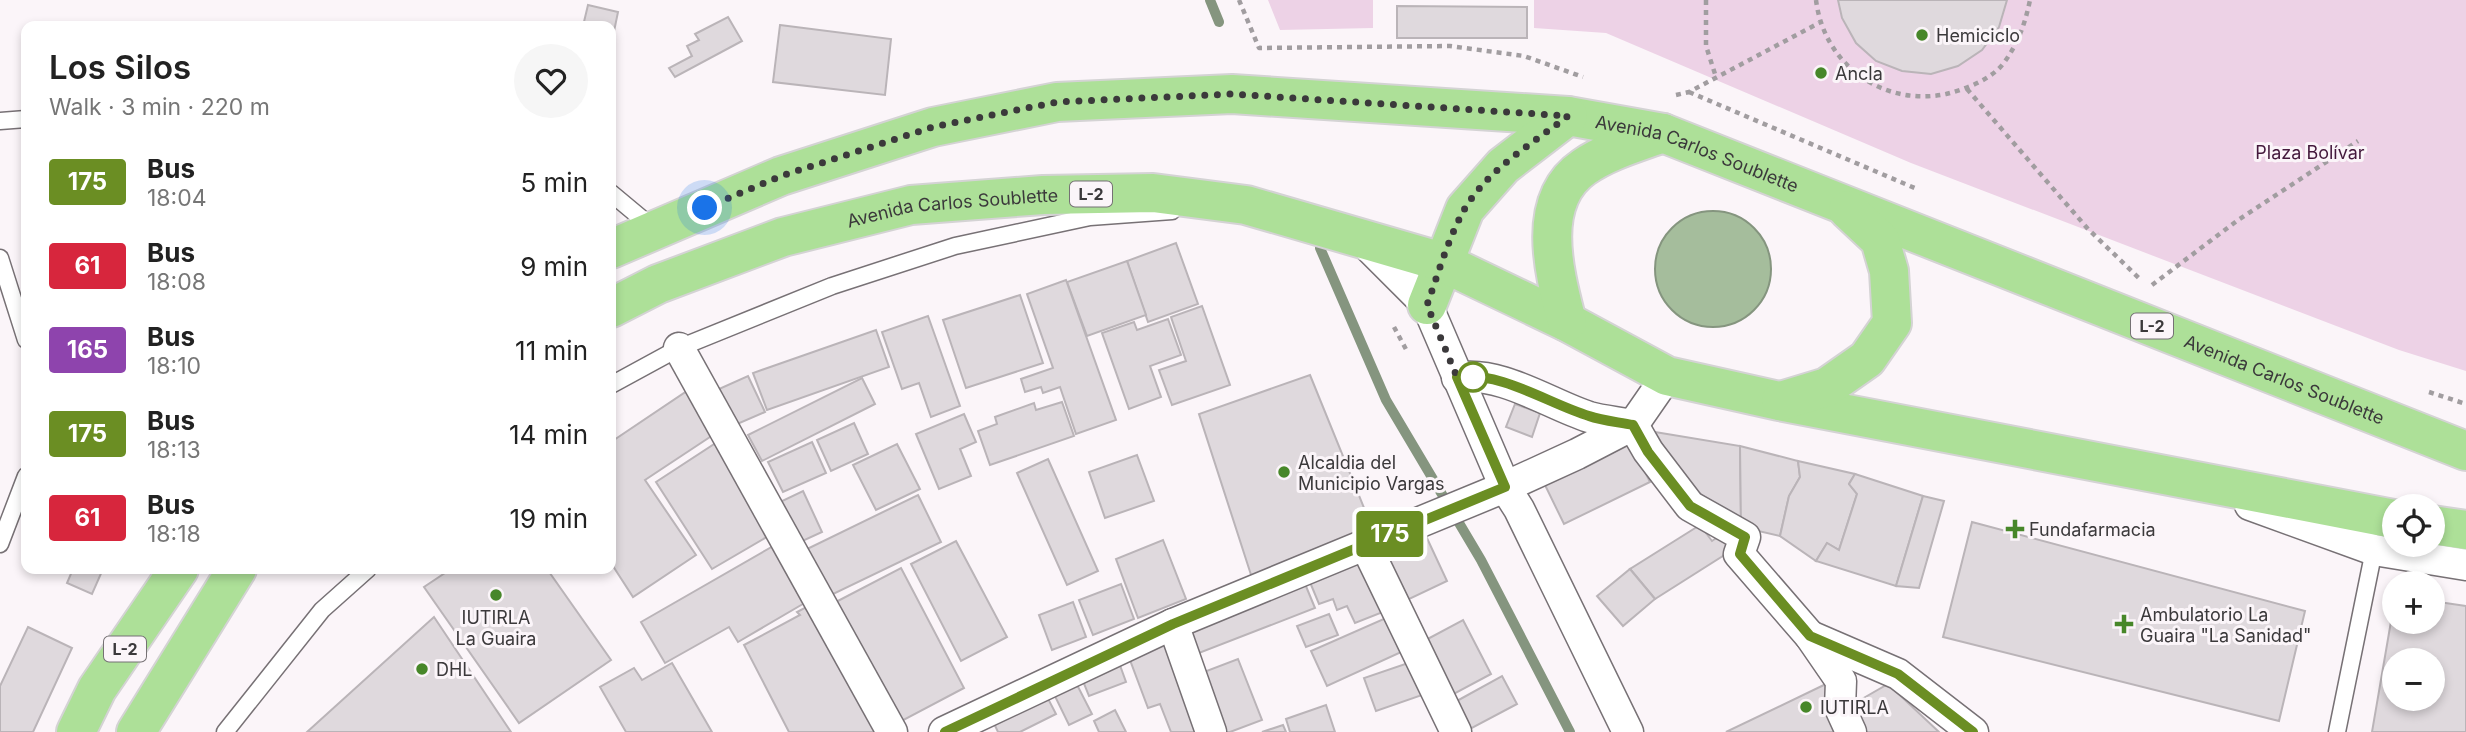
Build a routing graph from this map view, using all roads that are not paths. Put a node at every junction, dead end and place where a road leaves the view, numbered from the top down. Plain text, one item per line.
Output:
1 (1568, 116) junction
2 (1662, 116) junction
3 (21, 119) edge
4 (0, 121) edge
5 (616, 197) edge
6 (1838, 201) junction
7 (1246, 205) junction
8 (655, 230) junction
9 (1358, 235) junction
10 (616, 247) edge
11 (0, 258) edge
12 (1442, 262) junction
13 (616, 305) edge
14 (1427, 305) junction
15 (1567, 322) junction
16 (21, 324) edge
17 (679, 348) junction
18 (1667, 376) junction
19 (1457, 377) junction
20 (616, 382) edge
21 (1779, 401) junction
22 (1633, 425) junction
23 (2466, 451) edge
24 (1505, 487) junction
25 (21, 489) edge
26 (2445, 527) edge
27 (2466, 530) edge
28 (2382, 533) edge
29 (2382, 542) edge
30 (0, 544) edge
31 (1365, 544) junction
32 (2445, 557) edge
33 (2466, 565) edge
34 (176, 574) edge
35 (234, 574) edge
36 (362, 574) edge
37 (1173, 624) junction
38 (1810, 636) junction
39 (76, 732) edge
40 (136, 732) edge
41 (225, 732) edge
42 (892, 732) edge
43 (944, 732) edge
44 (1211, 732) edge
45 (1456, 732) edge
46 (1628, 732) edge
47 (1850, 732) edge
48 (1973, 732) edge
49 (2337, 732) edge

1 - 2 main road, Avenida Carlos Soublette / L-2
1 - 8 main road, Avenida Carlos Soublette / L-2
1 - 12 main road
2 - 6 main road, Avenida Carlos Soublette / L-2
2 - 15 main road
3 - 4 lane
5 - 8 lane
6 - 21 main road, L-2
6 - 23 main road, Avenida Carlos Soublette / L-2
7 - 9 main road, Avenida Carlos Soublette / L-2
7 - 13 main road, Avenida Carlos Soublette / L-2
7 - 17 lane
8 - 10 main road, Avenida Carlos Soublette / L-2
9 - 12 main road, Avenida Carlos Soublette / L-2
9 - 14 street
11 - 16 lane
12 - 14 main road
12 - 15 main road, Avenida Carlos Soublette / L-2
14 - 19 street
15 - 18 main road, Avenida Carlos Soublette / L-2
17 - 20 lane
17 - 42 street
18 - 21 main road, Avenida Carlos Soublette / L-2
18 - 22 street
19 - 22 street
19 - 24 street
21 - 28 main road, Avenida Carlos Soublette / L-2
22 - 24 street
22 - 38 street
24 - 31 street
24 - 46 street
25 - 30 lane
26 - 27 main road
29 - 49 lane
31 - 37 street
31 - 45 street
32 - 33 street
34 - 39 main road, L-2
35 - 40 main road
36 - 41 lane
37 - 43 street
37 - 44 street
38 - 47 street
38 - 48 street

